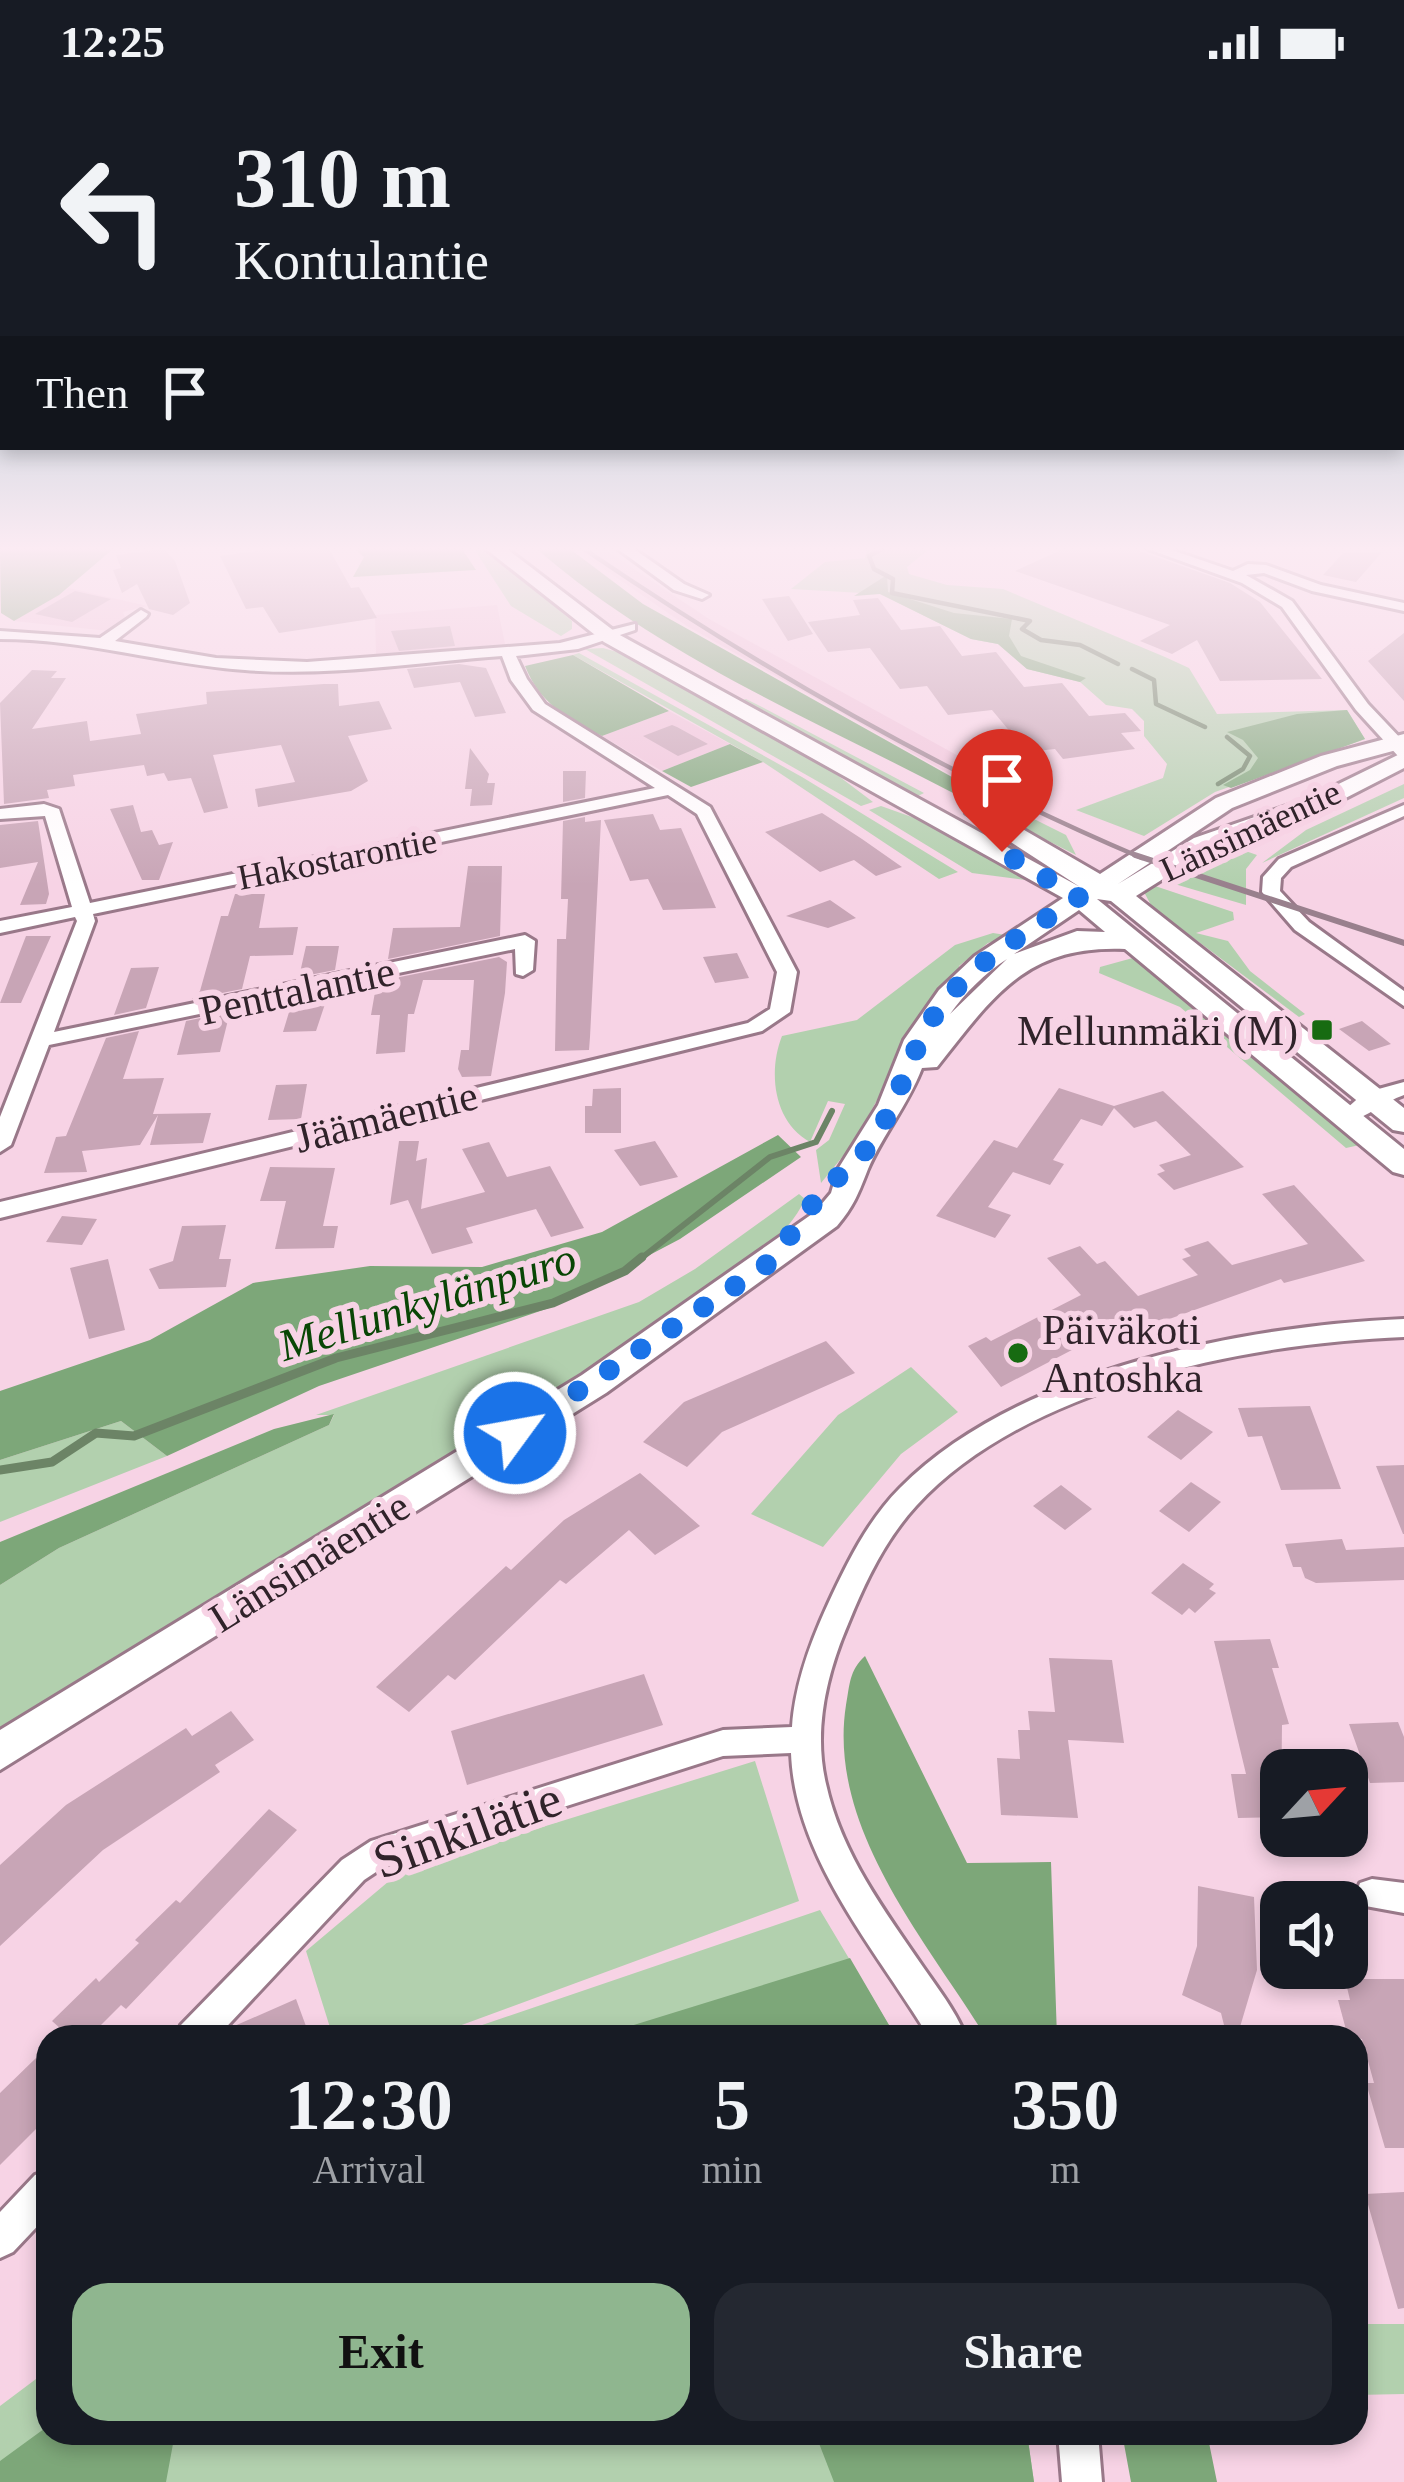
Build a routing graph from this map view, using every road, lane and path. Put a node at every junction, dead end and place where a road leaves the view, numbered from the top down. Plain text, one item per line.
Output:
1 (234, 661) edge
2 (365, 661) edge
3 (511, 661) edge
4 (666, 661) edge
5 (1330, 661) edge
6 (1402, 749) edge
7 (674, 789) junction
8 (1404, 810) edge
9 (0, 814) edge
10 (1099, 896) junction
11 (85, 910) junction
12 (0, 927) edge
13 (1138, 941) junction
14 (1020, 961) junction
15 (524, 970) dead end
16 (1404, 1000) edge
17 (39, 1041) junction
18 (892, 1105) junction
19 (1388, 1109) edge
20 (0, 1145) edge
21 (1404, 1165) edge
22 (0, 1210) edge
23 (1404, 1328) edge
24 (806, 1739) junction
25 (0, 1752) edge
26 (204, 2025) edge
27 (942, 2025) edge
28 (36, 2201) edge
29 (0, 2239) edge
30 (1079, 2445) edge
31 (1082, 2482) edge

1 - 2 street
3 - 7 street
4 - 10 main road
5 - 6 street
6 - 10 main road, Länsimäentie
7 - 11 street, Hakostarontie
7 - 22 street, Jäämäentie
8 - 16 street
9 - 11 street
10 - 13 main road
10 - 14 main road, Länsimäentie
10 - 18 main road, Länsimäentie
10 - 19 main road
11 - 12 street, Hakostarontie
11 - 17 street
13 - 14 main road
13 - 19 main road
14 - 18 main road, Länsimäentie
15 - 17 street, Penttalantie
17 - 20 street
18 - 25 main road, Länsimäentie
19 - 21 main road
23 - 24 street
24 - 26 street, Sinkilätie
24 - 27 street
28 - 29 street
30 - 31 street

